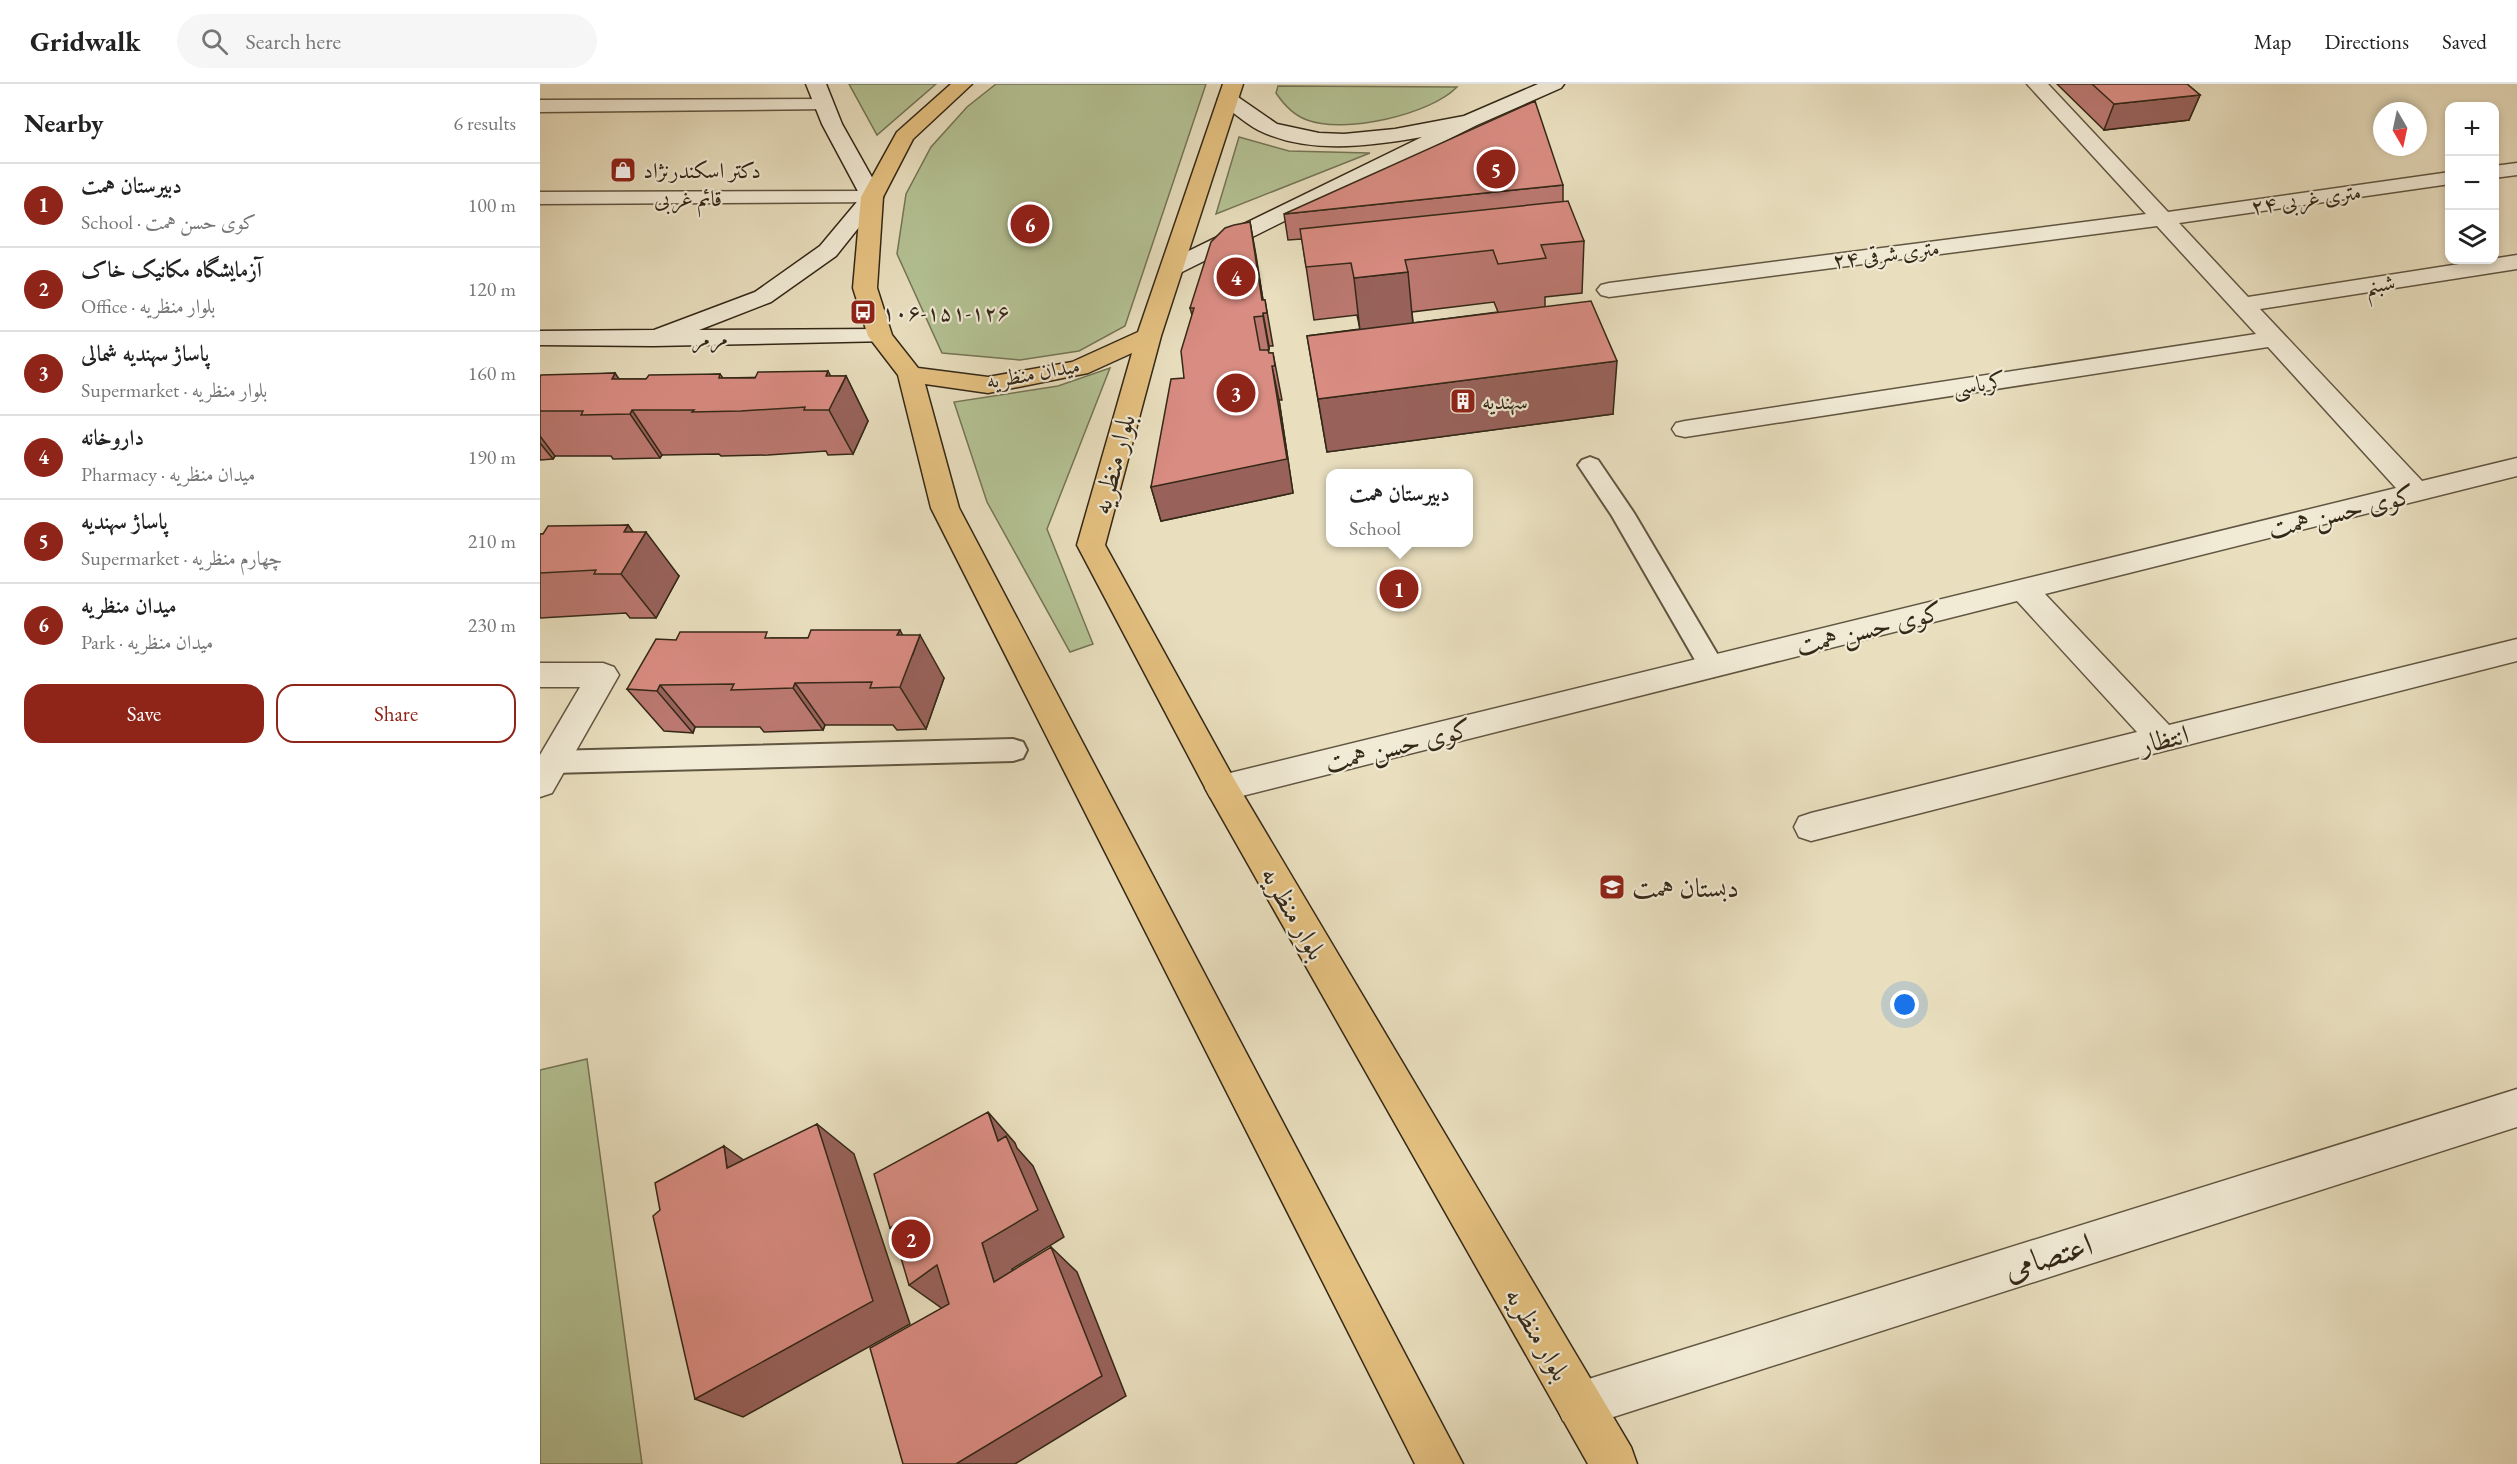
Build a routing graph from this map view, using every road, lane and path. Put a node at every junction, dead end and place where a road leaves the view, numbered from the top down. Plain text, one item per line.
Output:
1 (816, 84) edge
2 (962, 84) edge
3 (1554, 84) edge
4 (2037, 84) edge
5 (1533, 88) edge
6 (1231, 91) edge
7 (823, 105) junction
8 (540, 106) edge
9 (1470, 121) junction
10 (2517, 169) edge
11 (2499, 171) edge
12 (2445, 179) edge
13 (872, 197) junction
14 (540, 198) edge
15 (2162, 219) junction
16 (2517, 262) edge
17 (1172, 268) junction
18 (1609, 290) dead end
19 (2242, 305) junction
20 (880, 336) junction
21 (1149, 336) junction
22 (540, 338) edge
23 (653, 339) junction
24 (2274, 339) junction
25 (910, 374) junction
26 (1685, 429) dead end
27 (1590, 465) dead end
28 (2517, 467) edge
29 (2416, 492) junction
30 (2024, 590) junction
31 (2517, 650) edge
32 (1712, 667) junction
33 (540, 675) edge
34 (2163, 739) junction
35 (1013, 750) dead end
36 (546, 773) edge
37 (1222, 788) junction
38 (1811, 827) dead end
39 (2517, 1108) edge
40 (1579, 1405) junction
41 (1440, 1464) edge
42 (1614, 1464) edge

1 - 7 street
2 - 13 main road
3 - 5 street
4 - 15 street
5 - 9 street
6 - 9 street
6 - 17 main road
7 - 8 street
7 - 13 street
9 - 17 street
10 - 11 street
12 - 15 street, ۲۴ متری غربی
13 - 14 street, قائم غربی
13 - 20 main road
13 - 23 street
15 - 18 street, ۲۴ متری شرقی
15 - 19 street
16 - 19 street, شبنم
17 - 21 main road
19 - 24 street
20 - 23 street, مرمر
20 - 25 main road
21 - 25 main road, ميدان منظریه
21 - 37 main road, بلوار منظریه
22 - 23 street, مرمر
24 - 26 street, کرباسی
24 - 29 street
25 - 41 main road
27 - 32 lane
28 - 29 street, کوی حسن همت
29 - 30 street, کوی حسن همت
30 - 32 street, کوی حسن همت
30 - 34 street
31 - 34 street, انتظار
32 - 37 street, کوی حسن همت
33 - 36 street
34 - 38 street, انتظار
35 - 36 lane
37 - 40 main road, بلوار منظریه
39 - 40 street, اعتصامی
40 - 42 main road, بلوار منظریه

